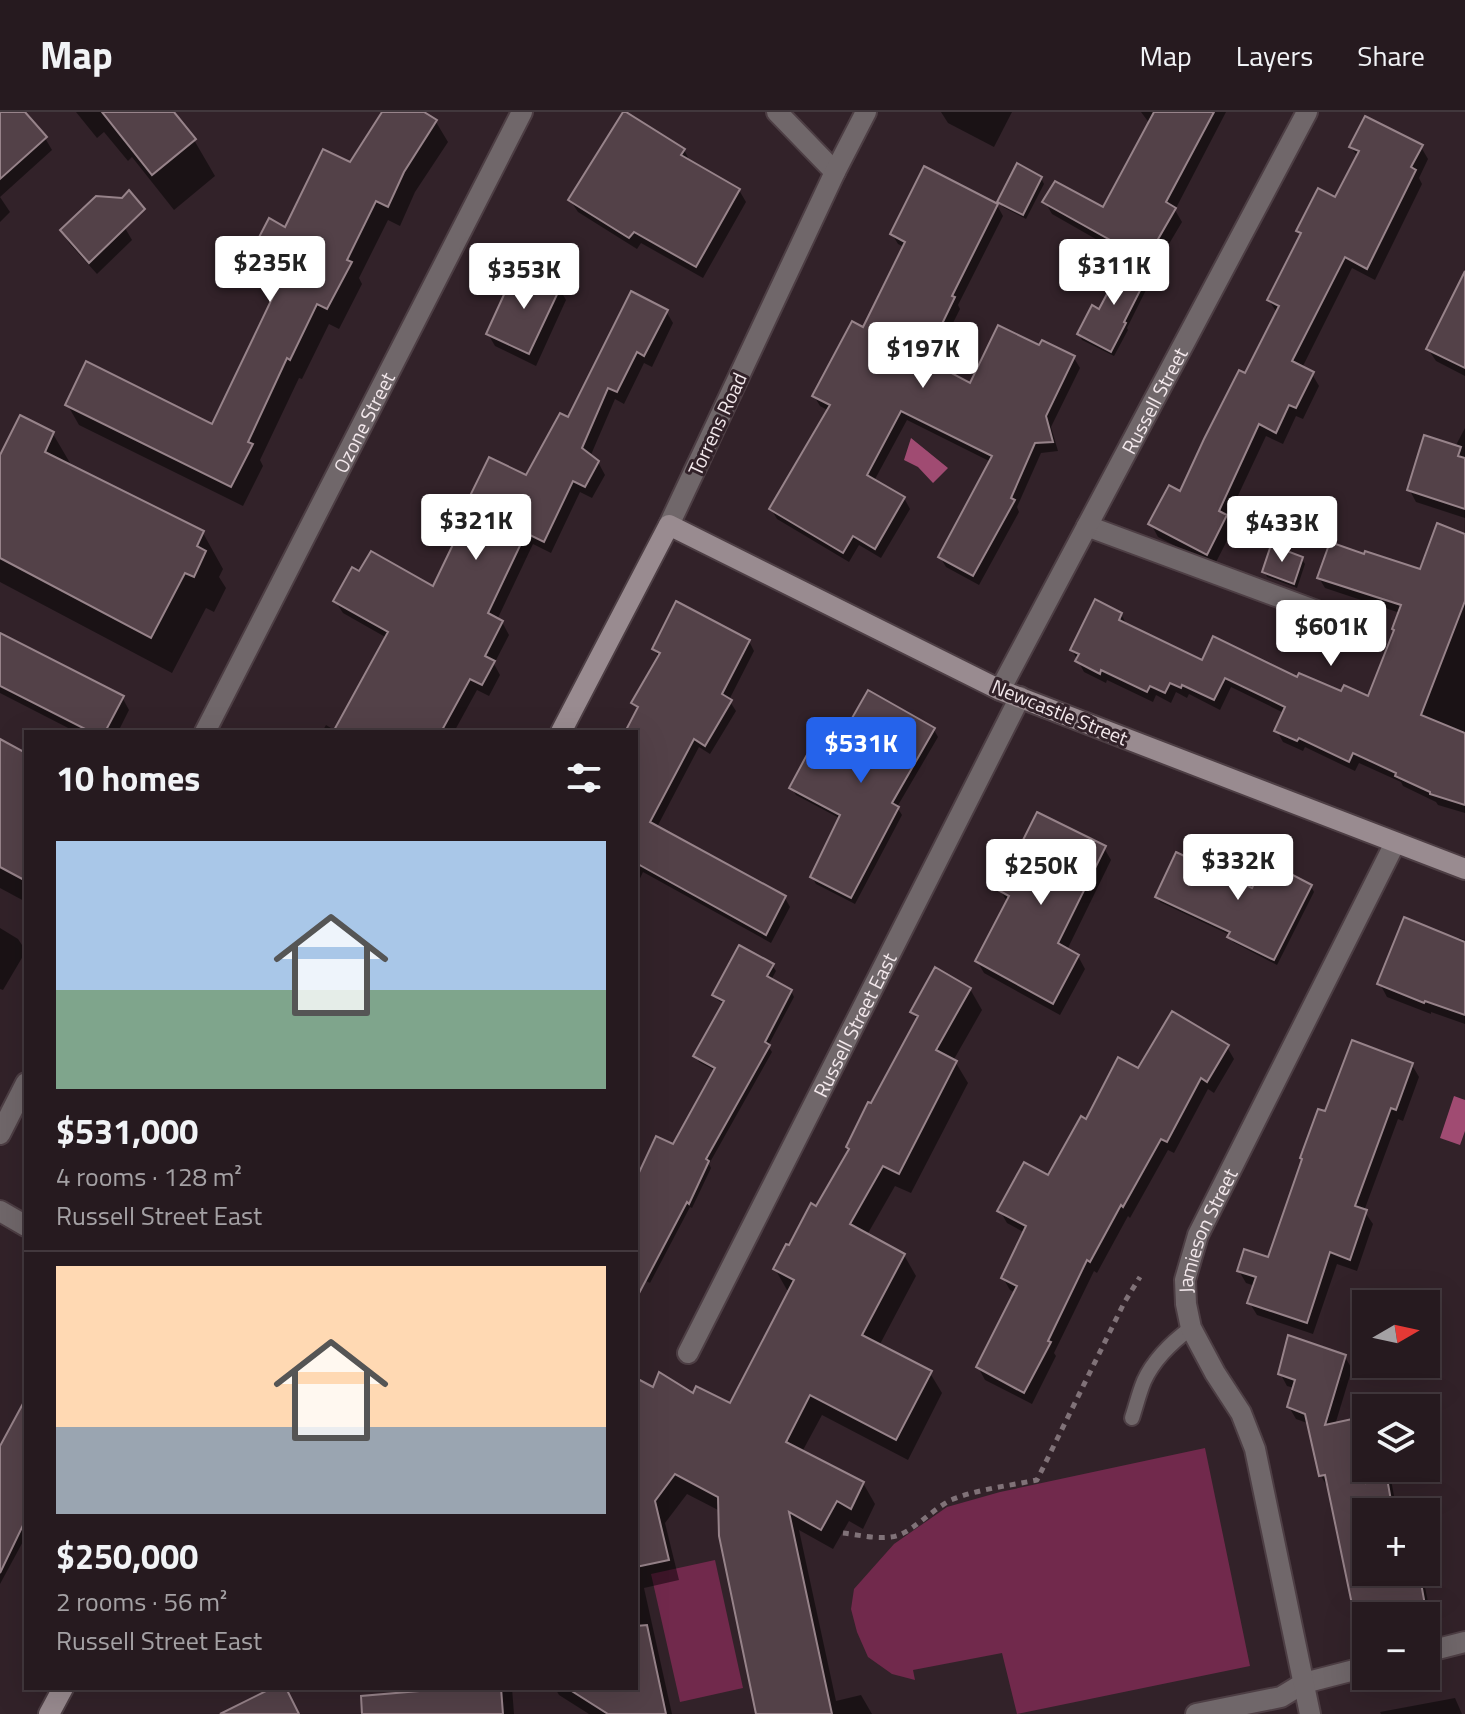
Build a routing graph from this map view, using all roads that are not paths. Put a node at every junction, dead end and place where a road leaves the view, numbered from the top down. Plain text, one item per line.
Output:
1 (522, 112) edge
2 (777, 112) edge
3 (866, 112) edge
4 (1307, 112) edge
5 (835, 172) junction
6 (669, 525) junction
7 (1087, 526) junction
8 (1357, 626) dead end
9 (1010, 694) junction
10 (206, 730) edge
11 (562, 730) edge
12 (1395, 843) junction
13 (1465, 869) edge
14 (24, 1087) edge
15 (0, 1134) edge
16 (0, 1211) edge
17 (24, 1225) edge
18 (1191, 1328) junction
19 (688, 1353) dead end
20 (1132, 1418) dead end
21 (1465, 1642) edge
22 (1440, 1648) edge
23 (1352, 1671) edge
24 (1304, 1683) junction
25 (62, 1690) edge
26 (49, 1714) edge
27 (1196, 1714) edge
28 (1310, 1714) edge

1 - 10 street, Ozone Street
2 - 5 street
3 - 5 street, Torrens Road
4 - 7 street, Russell Street
5 - 6 street, Torrens Road
6 - 9 street, Newcastle Street
6 - 11 street, Torrens Road
7 - 8 street
7 - 9 street, Russell Street
9 - 12 street, Newcastle Street
9 - 19 street, Russell Street East
12 - 13 street, Newcastle Street
12 - 18 street, Jamieson Street
14 - 15 street
16 - 17 street
18 - 20 lane
18 - 24 street, Jamieson Street
21 - 22 street
23 - 24 street
24 - 27 street
24 - 28 street, Jamieson Street
25 - 26 street

